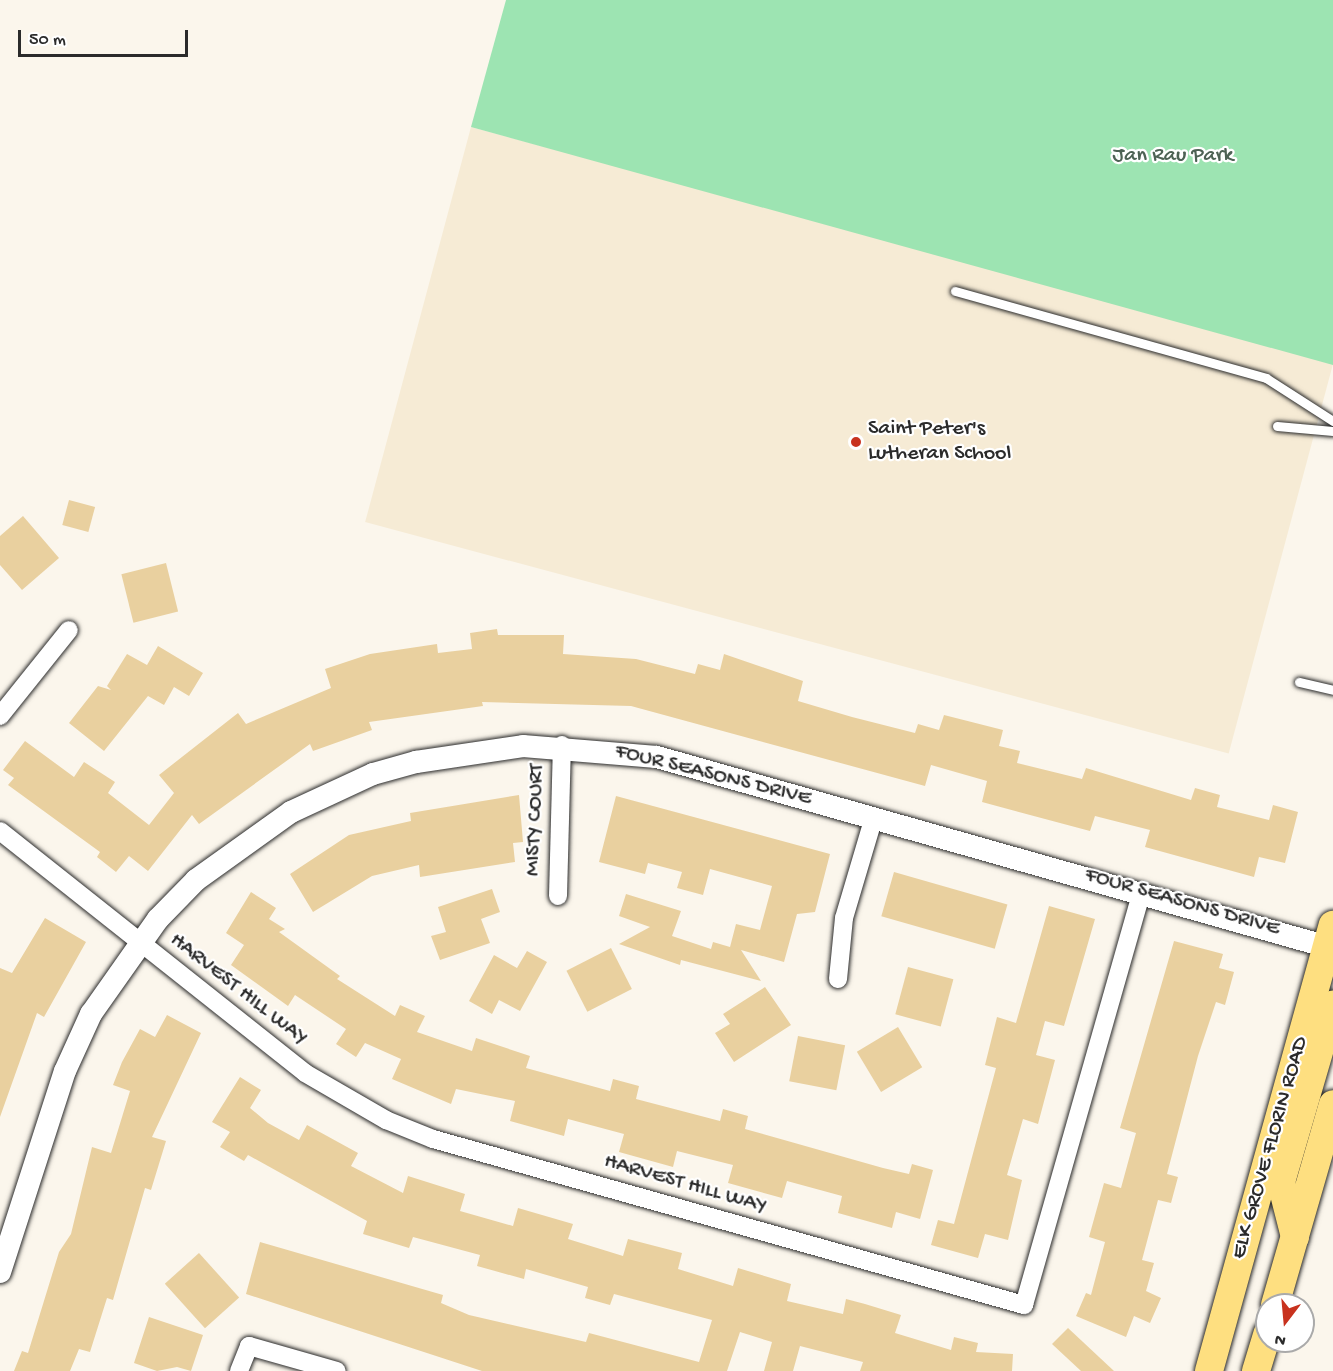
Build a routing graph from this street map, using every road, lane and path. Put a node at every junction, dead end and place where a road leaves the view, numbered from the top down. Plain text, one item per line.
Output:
1 (955, 291) dead end
2 (1333, 421) edge
3 (1277, 426) dead end
4 (1333, 432) edge
5 (69, 630) dead end
6 (1299, 682) dead end
7 (1333, 690) edge
8 (0, 716) edge
9 (562, 746) junction
10 (874, 817) junction
11 (0, 831) edge
12 (1142, 892) junction
13 (558, 896) dead end
14 (140, 942) junction
15 (1331, 942) edge
16 (838, 979) dead end
17 (1333, 1004) edge
18 (1333, 1104) edge
19 (1295, 1237) junction
20 (0, 1272) edge
21 (1279, 1293) edge
22 (1261, 1353) edge
23 (239, 1371) edge
24 (338, 1371) edge
25 (1209, 1371) edge
26 (1256, 1371) edge

1 - 2 lane
3 - 4 lane
5 - 8 street
6 - 7 lane
9 - 10 street, FOUR SEASONS DRIVE
9 - 13 street, MISTY COURT
9 - 14 street, FOUR SEASONS DRIVE
10 - 12 street, FOUR SEASONS DRIVE
10 - 16 street
11 - 14 street, HARVEST HILL WAY
12 - 14 street, HARVEST HILL WAY
12 - 15 street, FOUR SEASONS DRIVE
14 - 20 street, FOUR SEASONS DRIVE
15 - 25 main road, ELK GROVE FLORIN ROAD
17 - 19 main road
18 - 19 main road
19 - 21 main road
22 - 26 main road
23 - 24 street

